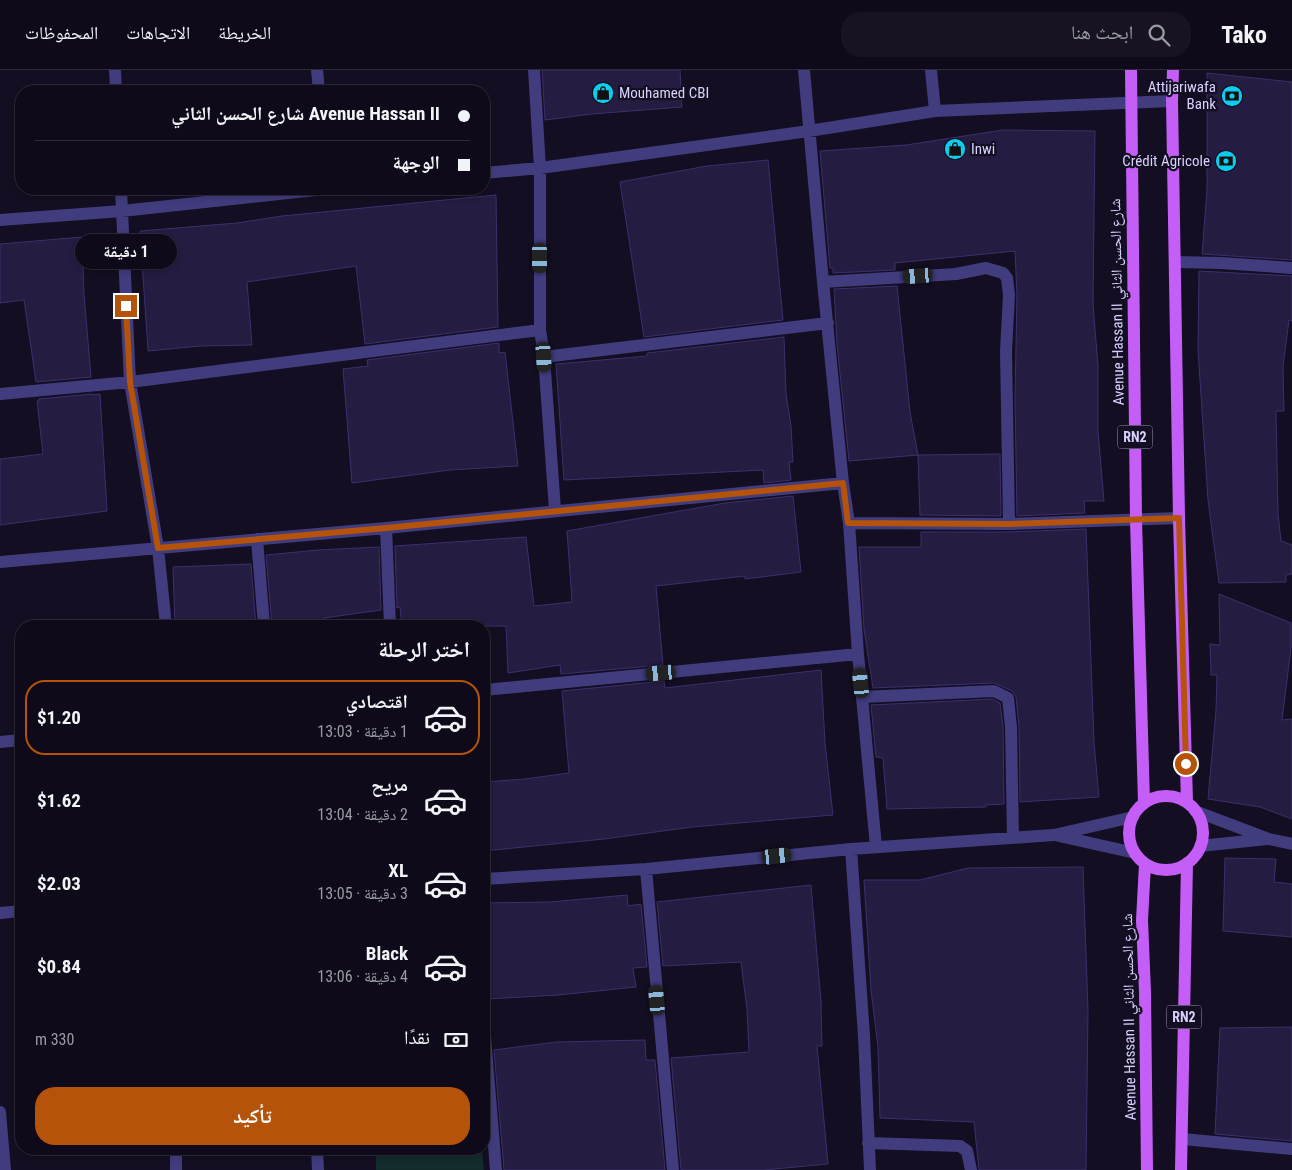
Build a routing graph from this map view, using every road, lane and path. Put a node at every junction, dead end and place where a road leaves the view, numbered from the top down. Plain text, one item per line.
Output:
1 (115, 70) edge
2 (317, 70) edge
3 (534, 70) edge
4 (804, 70) edge
5 (931, 70) edge
6 (1131, 70) edge
7 (1173, 70) edge
8 (116, 85) edge
9 (318, 85) edge
10 (1172, 101) junction
11 (1131, 104) junction
12 (935, 111) junction
13 (809, 131) junction
14 (540, 168) junction
15 (490, 172) edge
16 (121, 195) edge
17 (270, 195) edge
18 (122, 211) junction
19 (0, 220) edge
20 (1175, 262) junction
21 (1292, 268) edge
22 (823, 282) junction
23 (828, 322) junction
24 (540, 330) junction
25 (544, 357) junction
26 (130, 382) junction
27 (0, 394) edge
28 (843, 483) junction
29 (555, 510) junction
30 (1179, 518) junction
31 (1136, 520) junction
32 (848, 523) junction
33 (1009, 524) junction
34 (386, 528) junction
35 (257, 539) junction
36 (158, 548) junction
37 (0, 562) edge
38 (165, 620) edge
39 (264, 620) edge
40 (390, 620) edge
41 (858, 654) junction
42 (490, 689) edge
43 (862, 697) junction
44 (15, 741) edge
45 (0, 742) edge
46 (1144, 803) junction
47 (1191, 807) junction
48 (1133, 817) junction
49 (1054, 835) junction
50 (1013, 838) junction
51 (1269, 839) junction
52 (1292, 844) edge
53 (1200, 846) junction
54 (876, 847) junction
55 (852, 848) junction
56 (1135, 853) junction
57 (1146, 864) junction
58 (1187, 864) junction
59 (646, 868) junction
60 (490, 879) edge
61 (15, 912) edge
62 (0, 913) edge
63 (0, 1112) edge
64 (490, 1137) edge
65 (1182, 1139) junction
66 (868, 1143) junction
67 (1292, 1149) edge
68 (176, 1155) edge
69 (317, 1155) edge
70 (5, 1170) edge
71 (176, 1170) edge
72 (318, 1170) edge
73 (496, 1170) edge
74 (673, 1170) edge
75 (870, 1170) edge
76 (971, 1170) edge
77 (1147, 1170) edge
78 (1181, 1170) edge

1 - 8 street
2 - 9 street
3 - 14 street
4 - 13 street
5 - 12 street
6 - 11 main road, Avenue Hassan II شارع الحسن الثاني / RN2
7 - 10 main road
10 - 11 street
10 - 20 main road
11 - 12 street
11 - 31 main road, Avenue Hassan II شارع الحسن الثاني / RN2
12 - 13 street
13 - 14 street
13 - 22 street
14 - 15 street
14 - 24 street
16 - 18 street
17 - 18 street
18 - 19 street
18 - 26 street
20 - 21 street
20 - 30 main road
22 - 23 street
22 - 33 street
23 - 25 street
23 - 28 street
24 - 25 street
24 - 26 street
25 - 29 street
26 - 27 street
26 - 36 street
28 - 29 street
28 - 32 street
29 - 34 street
30 - 31 street
30 - 47 main road
31 - 33 street
31 - 46 main road, Avenue Hassan II شارع الحسن الثاني / RN2
32 - 33 street
32 - 41 street
34 - 35 street
34 - 40 street
35 - 36 street
35 - 39 street
36 - 37 street
36 - 38 street
41 - 42 street
41 - 43 street
43 - 50 street
43 - 54 street
44 - 45 street
46 - 47 main road
46 - 48 main road
47 - 51 street
47 - 53 main road
48 - 49 street
48 - 56 main road
49 - 50 street
49 - 56 street
50 - 54 street
51 - 52 street
51 - 53 street
53 - 58 main road
54 - 55 street
55 - 59 street
55 - 66 street
56 - 57 main road
57 - 58 main road
57 - 77 main road, Avenue Hassan II شارع الحسن الثاني / RN2
58 - 65 main road, RN2
59 - 60 street
59 - 74 street
61 - 62 street
63 - 70 street
64 - 73 street
65 - 67 street
65 - 78 main road, RN2
66 - 75 street
66 - 76 street
68 - 71 street
69 - 72 street

